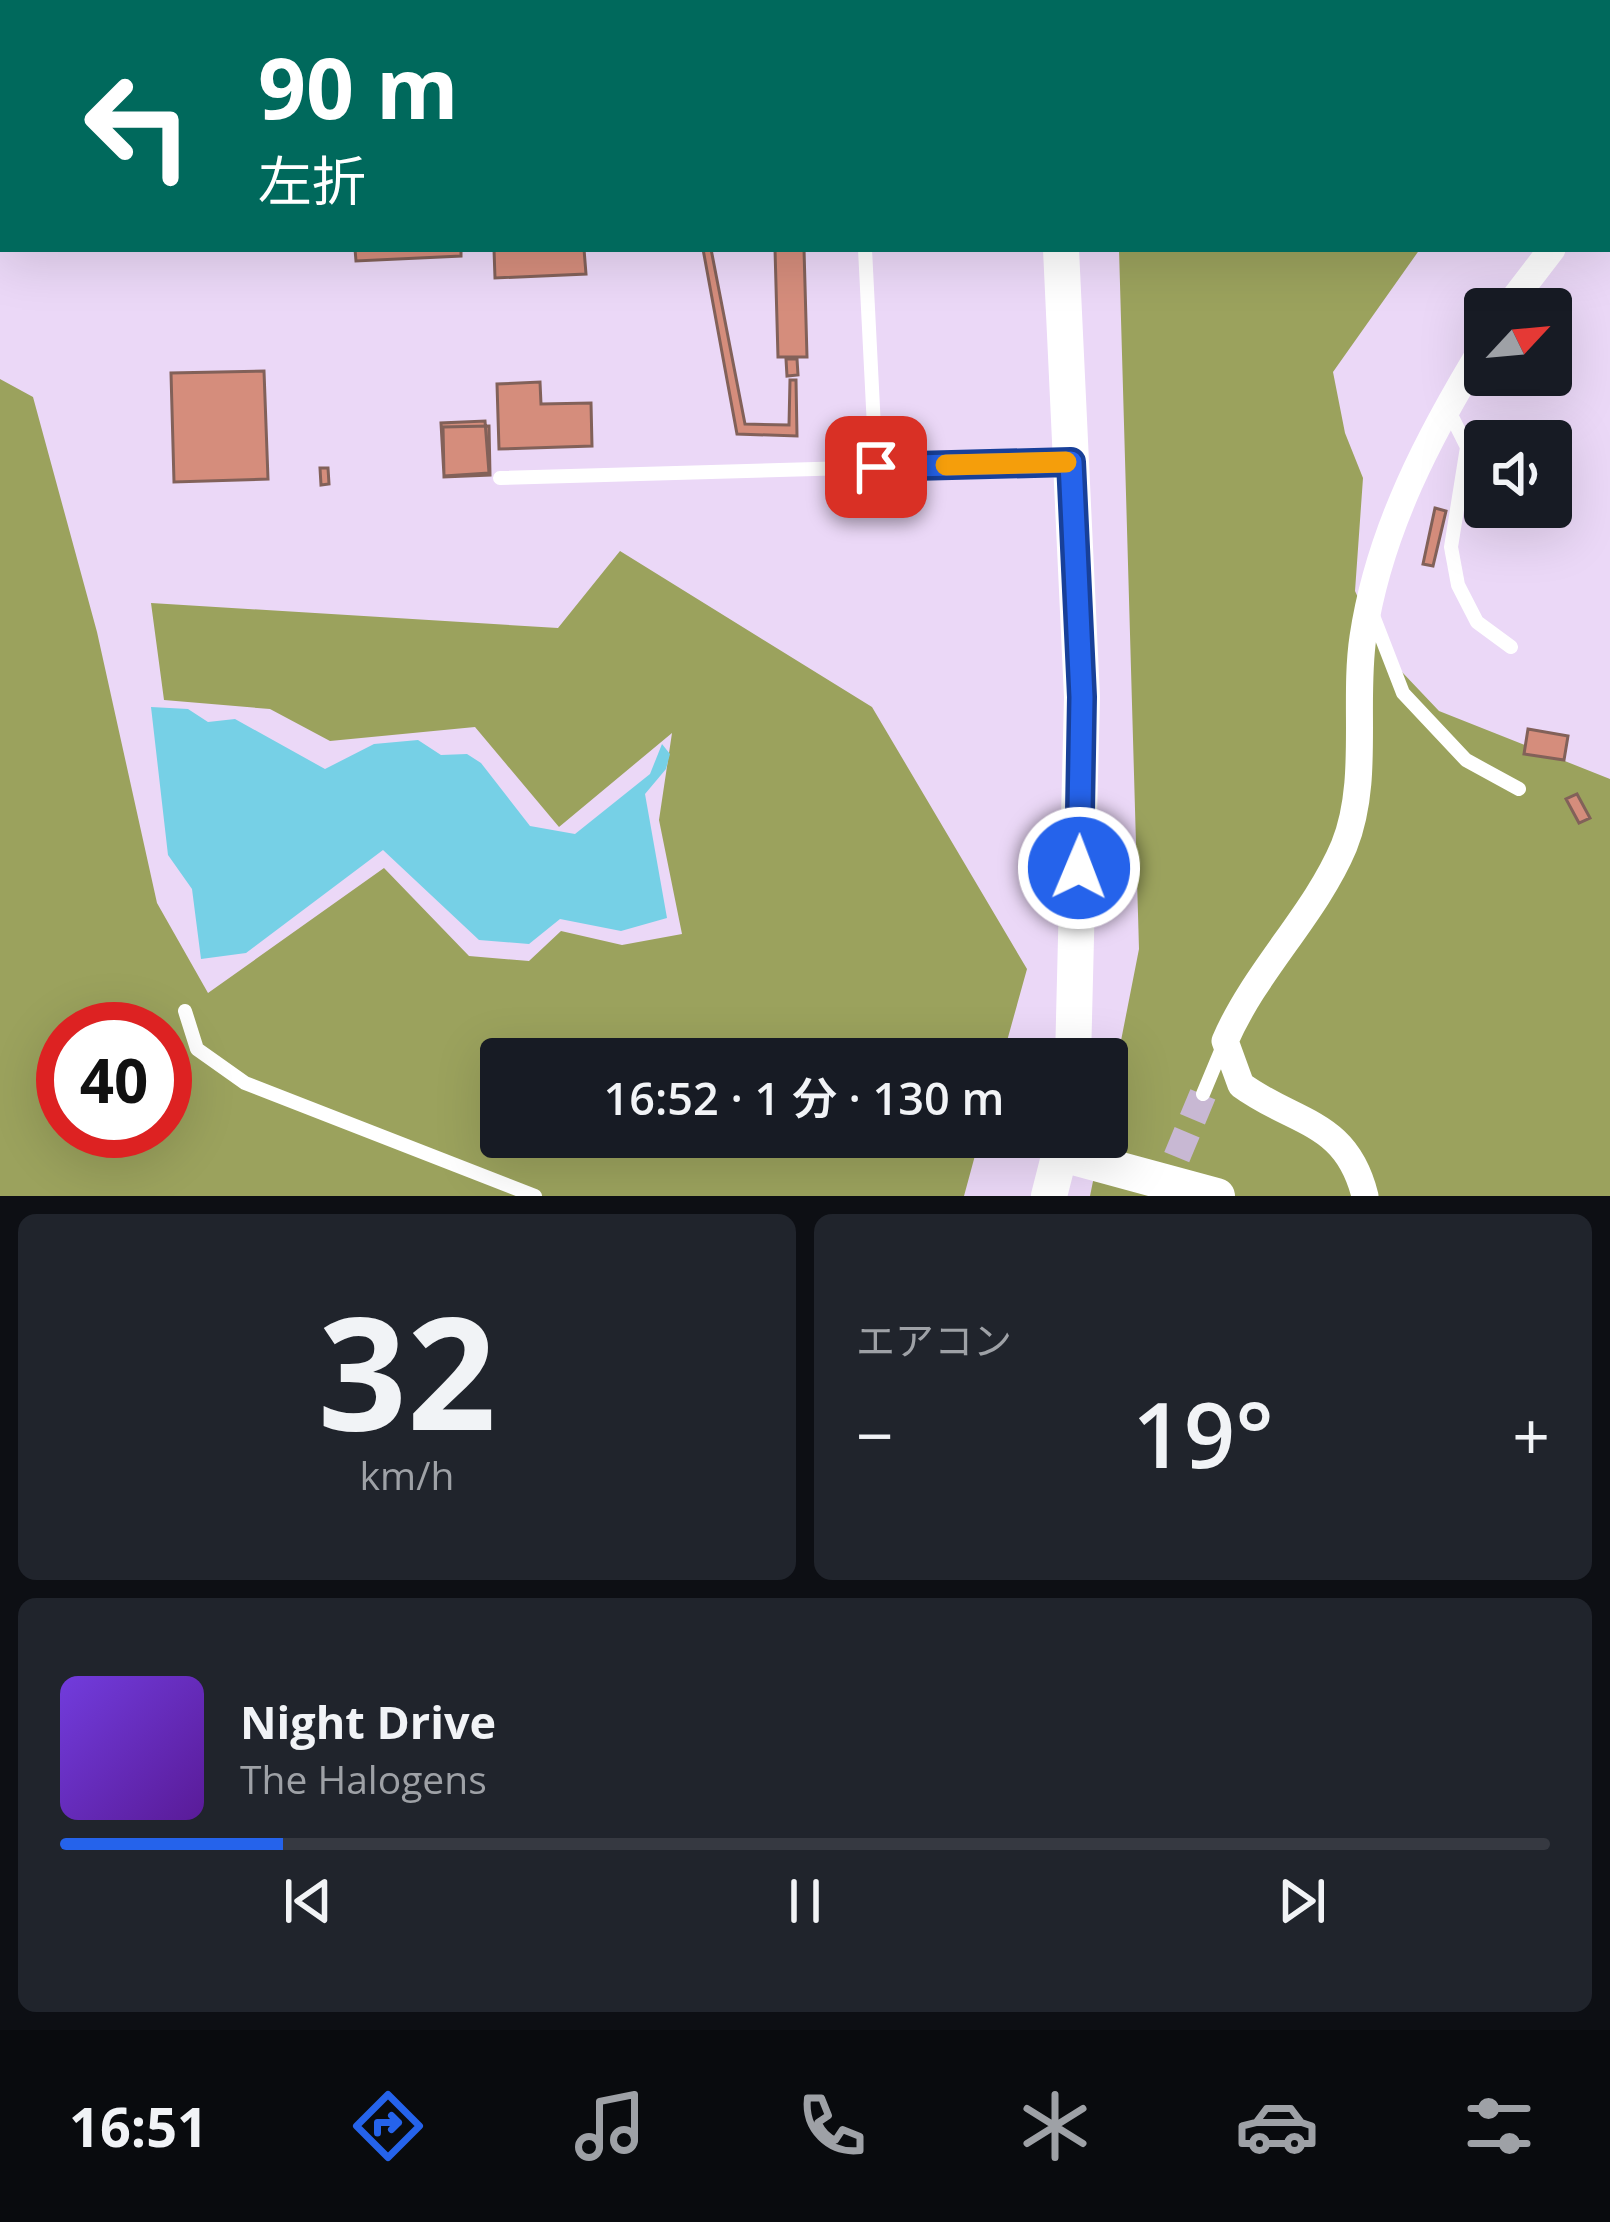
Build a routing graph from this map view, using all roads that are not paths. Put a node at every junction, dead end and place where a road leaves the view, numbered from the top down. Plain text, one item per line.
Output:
1 (865, 252) edge
2 (1061, 252) edge
3 (1550, 252) edge
4 (1522, 288) edge
5 (1464, 376) edge
6 (1446, 404) junction
7 (1071, 462) junction
8 (876, 467) junction
9 (500, 478) dead end
10 (1371, 608) junction
11 (1511, 646) dead end
12 (1519, 789) dead end
13 (192, 1033) edge
14 (1074, 1038) edge
15 (1226, 1041) junction
16 (1203, 1094) tunnel mouth
17 (1059, 1158) edge
18 (1102, 1158) edge
19 (535, 1196) edge
20 (1049, 1196) edge
21 (1217, 1196) edge
22 (1365, 1196) edge

1 - 8 lane
2 - 7 street
3 - 4 street
5 - 6 street
6 - 10 street
6 - 11 lane
7 - 8 lane
7 - 14 street
8 - 9 lane
10 - 12 lane
10 - 15 street
13 - 19 lane
15 - 16 lane
15 - 22 street
17 - 20 street
18 - 21 street

